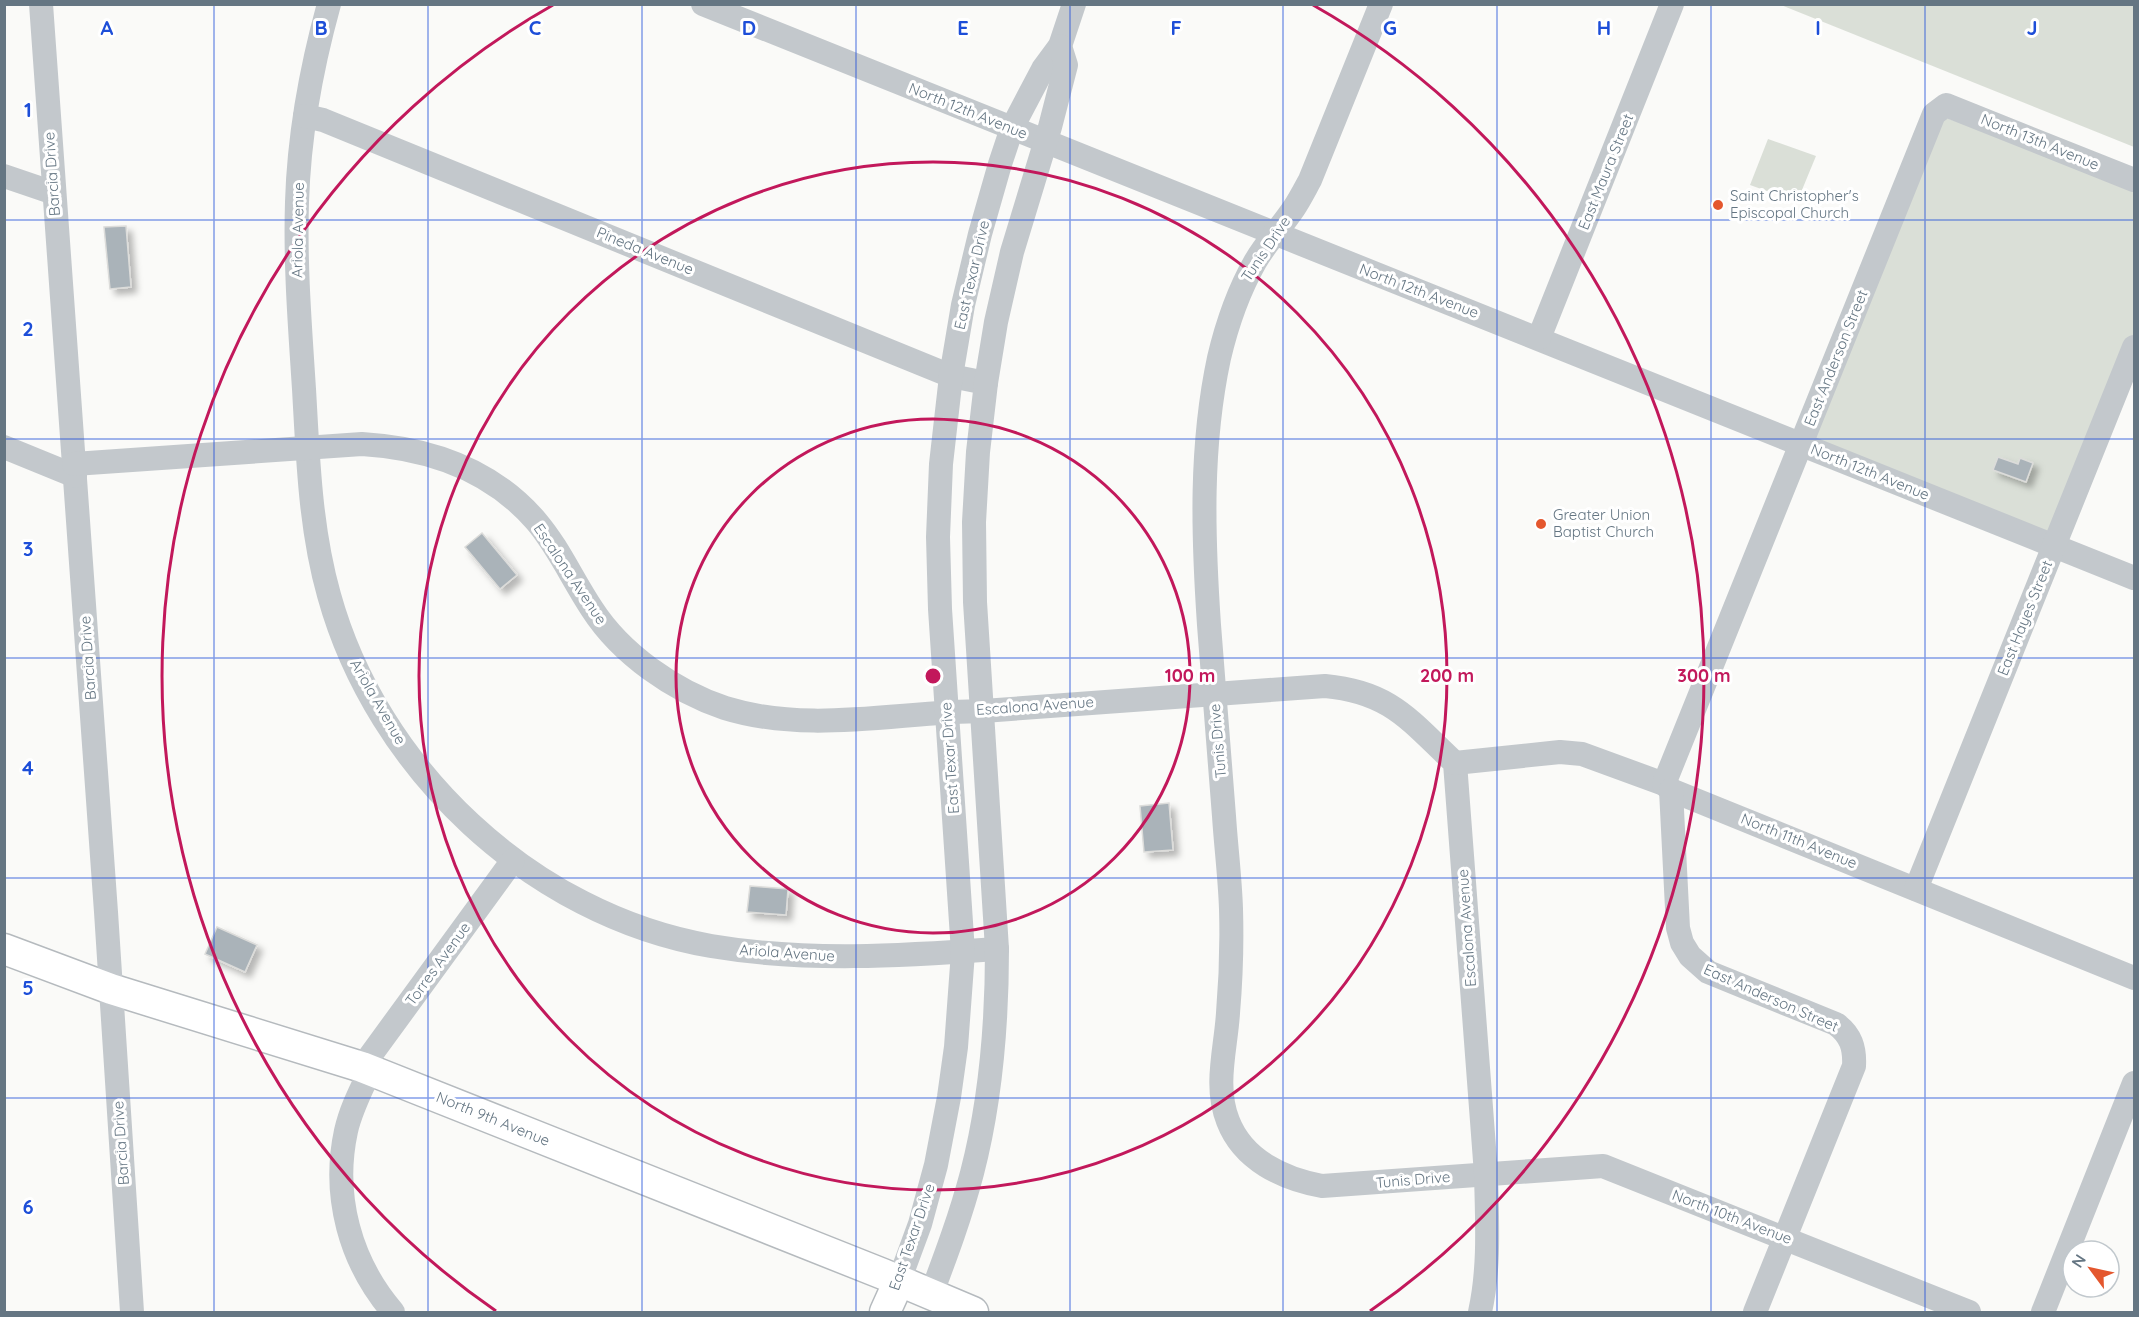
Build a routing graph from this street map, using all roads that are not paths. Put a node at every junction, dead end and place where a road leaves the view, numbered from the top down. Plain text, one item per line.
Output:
1 (40, 4) edge
2 (329, 4) edge
3 (703, 4) edge
4 (1074, 4) edge
5 (1381, 4) edge
6 (1672, 4) edge
7 (1060, 46) junction
8 (1946, 105) joint
9 (305, 116) junction
10 (1012, 128) junction
11 (1046, 142) junction
12 (4, 176) edge
13 (2134, 180) edge
14 (54, 193) junction
15 (1275, 234) junction
16 (1539, 338) junction
17 (2134, 347) edge
18 (951, 376) junction
19 (986, 382) junction
20 (1801, 445) junction
21 (4, 447) edge
22 (308, 447) junction
23 (74, 470) junction
24 (2055, 546) junction
25 (2134, 578) edge
26 (1214, 693) junction
27 (947, 711) junction
28 (983, 711) junction
29 (1455, 763) junction
30 (1667, 787) junction
31 (513, 860) junction
32 (1916, 889) junction
33 (4, 949) edge
34 (997, 950) junction
35 (963, 952) junction
36 (2134, 978) edge
37 (111, 989) junction
38 (366, 1069) junction
39 (2134, 1083) edge
40 (1486, 1174) junction
41 (1785, 1238) junction
42 (899, 1281) junction
43 (927, 1304) edge
44 (132, 1312) edge
45 (393, 1312) edge
46 (885, 1312) edge
47 (972, 1312) edge
48 (1480, 1312) edge
49 (1755, 1312) edge
50 (1969, 1312) edge
51 (2043, 1312) edge

1 - 14 street, Barcia Drive
2 - 9 street, Ariola Avenue
3 - 10 street, North 12th Avenue
4 - 7 street
5 - 15 street, Tunis Drive
6 - 16 street, East Maura Street
7 - 10 street, East Texar Drive
7 - 11 street
8 - 13 street, North 13th Avenue
8 - 20 street, East Anderson Street
9 - 18 street, Pineda Avenue
9 - 22 street, Ariola Avenue
10 - 11 street, North 12th Avenue
10 - 18 street, East Texar Drive
11 - 15 street, North 12th Avenue
11 - 19 street
12 - 14 street
14 - 23 street, Barcia Drive
15 - 16 street, North 12th Avenue
15 - 26 street, Tunis Drive
16 - 20 street, North 12th Avenue
17 - 24 street, East Hayes Street
18 - 19 street, Pineda Avenue
18 - 27 street, East Texar Drive
19 - 28 street
20 - 24 street, North 12th Avenue
20 - 30 street, East Anderson Street
21 - 23 street
22 - 23 street, Escalona Avenue
22 - 27 street, Escalona Avenue
22 - 31 street, Ariola Avenue
23 - 37 street, Barcia Drive
24 - 25 street, North 12th Avenue
24 - 32 street, East Hayes Street
26 - 28 street, Escalona Avenue
26 - 29 street, Escalona Avenue
26 - 40 street, Tunis Drive
27 - 28 street, Escalona Avenue
27 - 35 street, East Texar Drive
28 - 34 street
29 - 30 street, North 11th Avenue
29 - 40 street, Escalona Avenue
30 - 32 street, North 11th Avenue
30 - 41 street, East Anderson Street
31 - 35 street, Ariola Avenue
31 - 38 street, Torres Avenue
32 - 36 street, North 11th Avenue
33 - 37 main road, North 9th Avenue
34 - 35 street, Ariola Avenue
34 - 43 street
35 - 42 street, East Texar Drive
37 - 38 main road, North 9th Avenue
37 - 44 street, Barcia Drive
38 - 42 main road, North 9th Avenue
38 - 45 street, Torres Avenue
39 - 51 street
40 - 41 street, North 10th Avenue
40 - 48 street, Escalona Avenue
41 - 49 street
41 - 50 street, North 10th Avenue
42 - 43 main road, North 9th Avenue
42 - 46 main road, East Texar Drive
43 - 47 main road, North 9th Avenue

